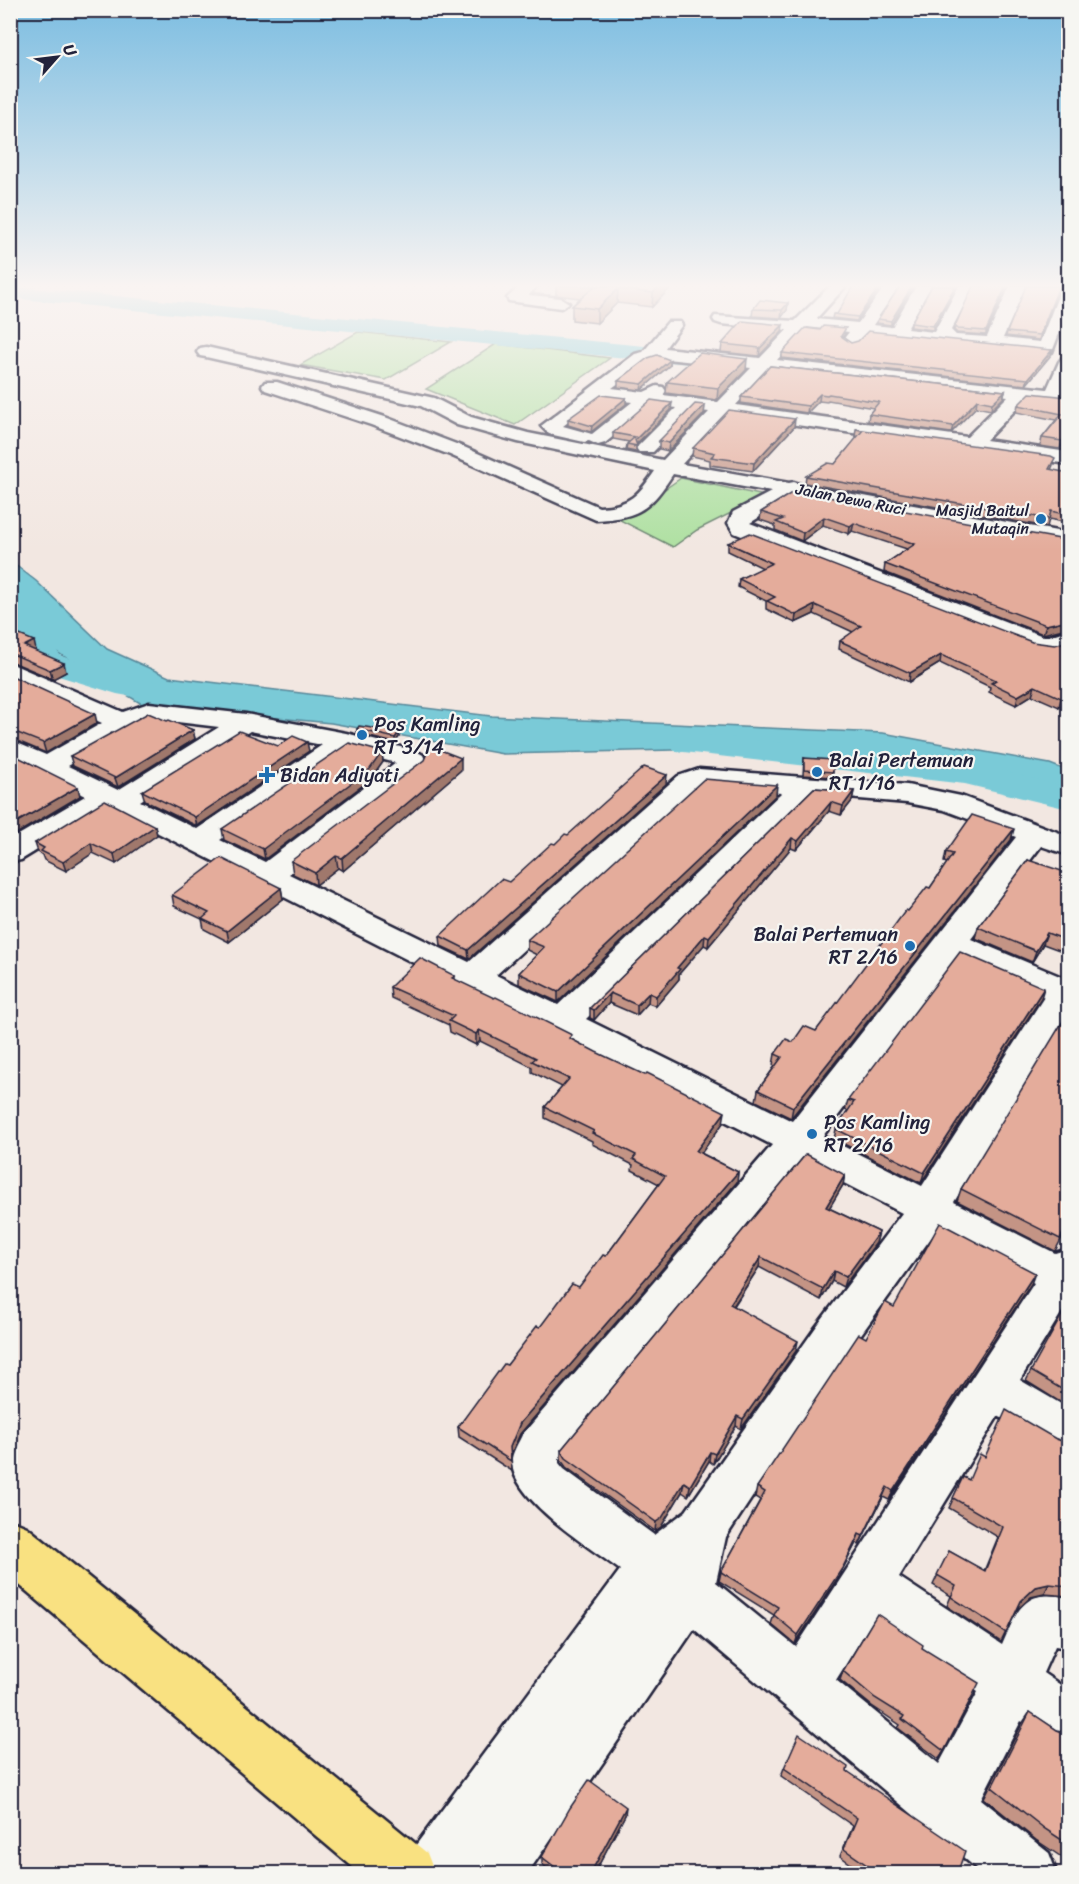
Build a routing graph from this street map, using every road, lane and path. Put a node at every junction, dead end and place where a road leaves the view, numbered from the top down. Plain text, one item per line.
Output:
1 (303, 374) edge
2 (621, 374) edge
3 (677, 374) edge
4 (755, 374) edge
5 (844, 374) edge
6 (880, 374) edge
7 (943, 374) edge
8 (1005, 374) edge
9 (1066, 374) edge
10 (877, 378) junction
11 (262, 383) dead end
12 (934, 384) junction
13 (995, 389) junction
14 (598, 392) junction
15 (1023, 392) junction
16 (1061, 396) edge
17 (646, 400) junction
18 (689, 405) junction
19 (723, 408) junction
20 (850, 425) junction
21 (598, 439) junction
22 (972, 443) junction
23 (646, 448) junction
24 (1068, 458) edge
25 (674, 461) junction
26 (794, 488) junction
27 (1068, 540) edge
28 (1068, 637) edge
29 (10, 671) edge
30 (123, 722) junction
31 (246, 722) junction
32 (346, 741) junction
33 (10, 748) edge
34 (48, 766) junction
35 (805, 786) junction
36 (113, 798) junction
37 (1052, 839) edge
38 (200, 840) junction
39 (10, 853) edge
40 (269, 874) junction
41 (951, 944) junction
42 (474, 976) junction
43 (1067, 990) edge
44 (563, 1022) junction
45 (799, 1140) junction
46 (930, 1207) junction
47 (1067, 1274) edge
48 (992, 1388) junction
49 (1068, 1432) edge
50 (10, 1544) edge
51 (672, 1579) junction
52 (866, 1585) junction
53 (1068, 1623) edge
54 (1012, 1683) junction
55 (801, 1687) junction
56 (1068, 1721) edge
57 (947, 1807) junction
58 (406, 1874) edge
59 (431, 1874) edge
60 (492, 1874) edge
61 (1028, 1874) edge

1 - 25 street
2 - 14 street
3 - 17 street
4 - 19 street
5 - 10 street
6 - 10 street
7 - 12 street
8 - 13 street
9 - 16 street
10 - 12 street
10 - 20 street
11 - 25 street
12 - 13 street
13 - 15 street
14 - 17 street
14 - 21 street
15 - 16 street
15 - 22 street
17 - 18 street
17 - 21 street
18 - 19 street
18 - 23 street
19 - 20 street
19 - 25 street
20 - 22 street
21 - 23 street
22 - 24 street
23 - 25 street
25 - 26 street, Jalan Dewa Ruci
26 - 27 street, Jalan Dewa Ruci
26 - 28 street
29 - 30 street
30 - 31 street
30 - 34 street
31 - 32 street
31 - 36 street
32 - 38 street
32 - 40 street
33 - 34 street
34 - 36 street
35 - 37 street
35 - 42 street
35 - 44 street
36 - 38 street
36 - 39 street
37 - 41 street
38 - 40 street
40 - 42 street
41 - 43 street
41 - 45 street
42 - 44 street
43 - 46 street
44 - 45 street
45 - 46 street
45 - 51 street
46 - 47 street
46 - 51 street
47 - 48 street
48 - 49 street
48 - 52 street
50 - 58 highway
51 - 55 street
51 - 59 street
51 - 60 street
52 - 54 street
52 - 55 street
53 - 54 street
54 - 56 street
54 - 57 street
55 - 57 street
57 - 61 street

